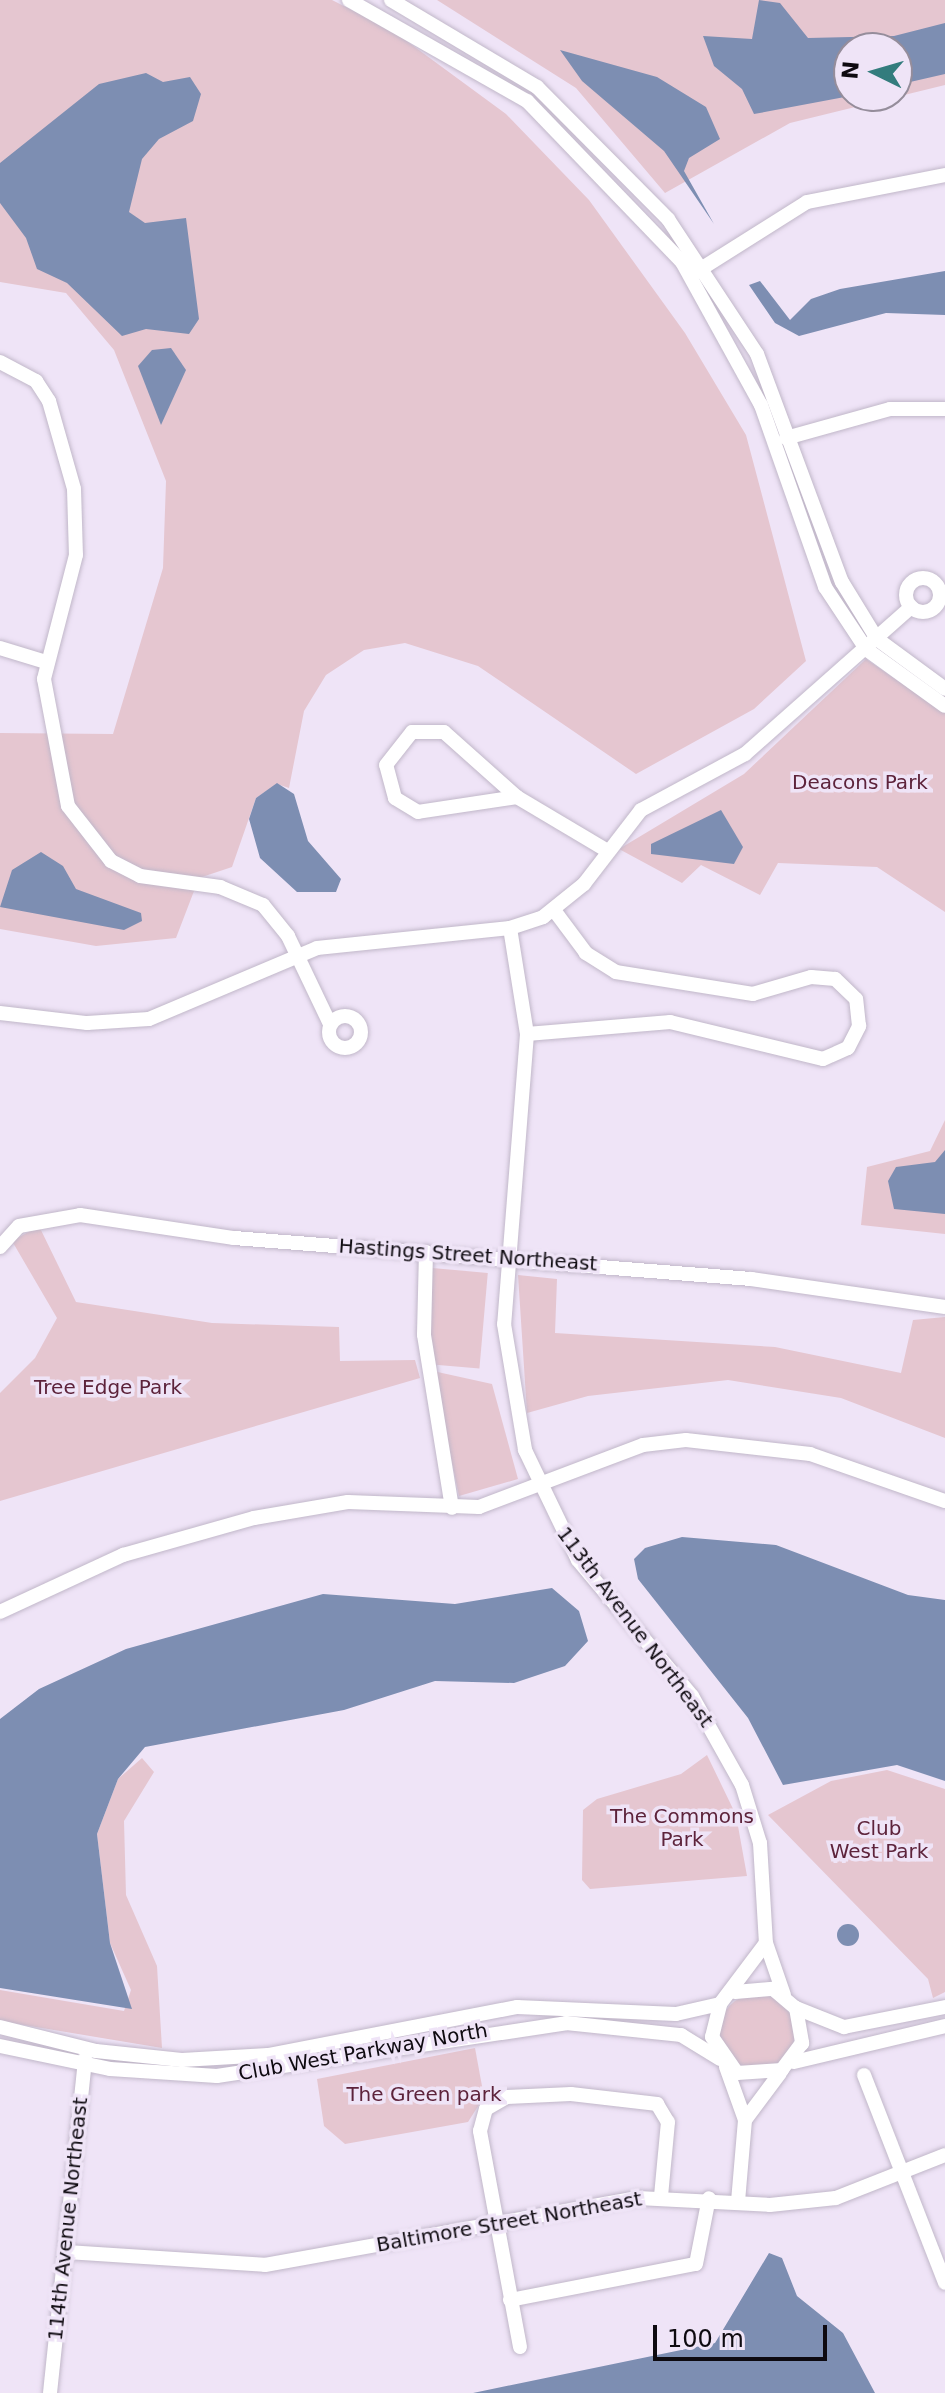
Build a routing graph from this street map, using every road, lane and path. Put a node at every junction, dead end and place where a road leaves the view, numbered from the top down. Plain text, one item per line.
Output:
1 (349, 0) edge
2 (391, 0) edge
3 (945, 175) edge
4 (697, 272) junction
5 (0, 362) edge
6 (945, 409) edge
7 (792, 435) junction
8 (777, 442) junction
9 (911, 607) dead end
10 (872, 644) junction
11 (0, 648) edge
12 (46, 662) junction
13 (945, 689) edge
14 (945, 706) edge
15 (517, 797) junction
16 (606, 850) junction
17 (554, 910) junction
18 (510, 928) junction
19 (297, 955) junction
20 (0, 1013) edge
21 (330, 1024) dead end
22 (527, 1034) junction
23 (0, 1247) edge
24 (426, 1252) junction
25 (507, 1259) junction
26 (945, 1307) edge
27 (538, 1487) junction
28 (945, 1501) edge
29 (452, 1508) junction
30 (0, 1612) edge
31 (766, 1943) junction
32 (735, 1992) junction
33 (784, 1995) junction
34 (720, 2004) junction
35 (945, 2007) edge
36 (796, 2008) junction
37 (945, 2026) edge
38 (0, 2027) edge
39 (0, 2046) edge
40 (89, 2046) junction
41 (722, 2061) junction
42 (83, 2064) junction
43 (786, 2067) junction
44 (864, 2075) dead end
45 (745, 2120) junction
46 (945, 2155) edge
47 (902, 2172) junction
48 (661, 2196) junction
49 (709, 2198) junction
50 (738, 2202) junction
51 (496, 2223) junction
52 (66, 2252) junction
53 (945, 2283) edge
54 (510, 2300) junction
55 (520, 2347) dead end
56 (50, 2393) edge

1 - 4 street
2 - 4 street
3 - 4 street
4 - 7 street
4 - 8 street
5 - 12 street
6 - 7 street
7 - 8 street
7 - 10 street
8 - 10 street
9 - 10 street
10 - 13 street
10 - 14 street
10 - 16 street
11 - 12 street
12 - 19 street
15 - 15 street
15 - 16 street
16 - 17 street
17 - 18 street
17 - 22 street
18 - 19 street
18 - 22 street, 113th Avenue Northeast
19 - 20 street
19 - 21 street
22 - 25 street, 113th Avenue Northeast
23 - 24 street, Hastings Street Northeast
24 - 25 street, Hastings Street Northeast
24 - 29 street
25 - 26 street, Hastings Street Northeast
25 - 27 street, 113th Avenue Northeast
27 - 28 street
27 - 29 street
27 - 31 street, 113th Avenue Northeast
29 - 30 street
31 - 32 street
31 - 33 street, 113th Avenue Northeast
32 - 33 street
32 - 34 street
33 - 36 street
34 - 40 street
34 - 41 street
35 - 36 street
36 - 43 street
37 - 43 street
38 - 40 street
39 - 42 street, Club West Parkway North
40 - 42 street, 114th Avenue Northeast
41 - 42 street, Club West Parkway North
41 - 43 street
41 - 45 street
42 - 52 street, 114th Avenue Northeast
43 - 45 street
44 - 47 street
45 - 50 street
46 - 47 street, Baltimore Street Northeast
47 - 50 street, Baltimore Street Northeast
47 - 53 street
48 - 49 street, Baltimore Street Northeast
48 - 51 street, Baltimore Street Northeast
48 - 51 street
49 - 50 street, Baltimore Street Northeast
49 - 54 street
51 - 52 street, Baltimore Street Northeast
51 - 54 street
52 - 56 street, 114th Avenue Northeast
54 - 55 street

